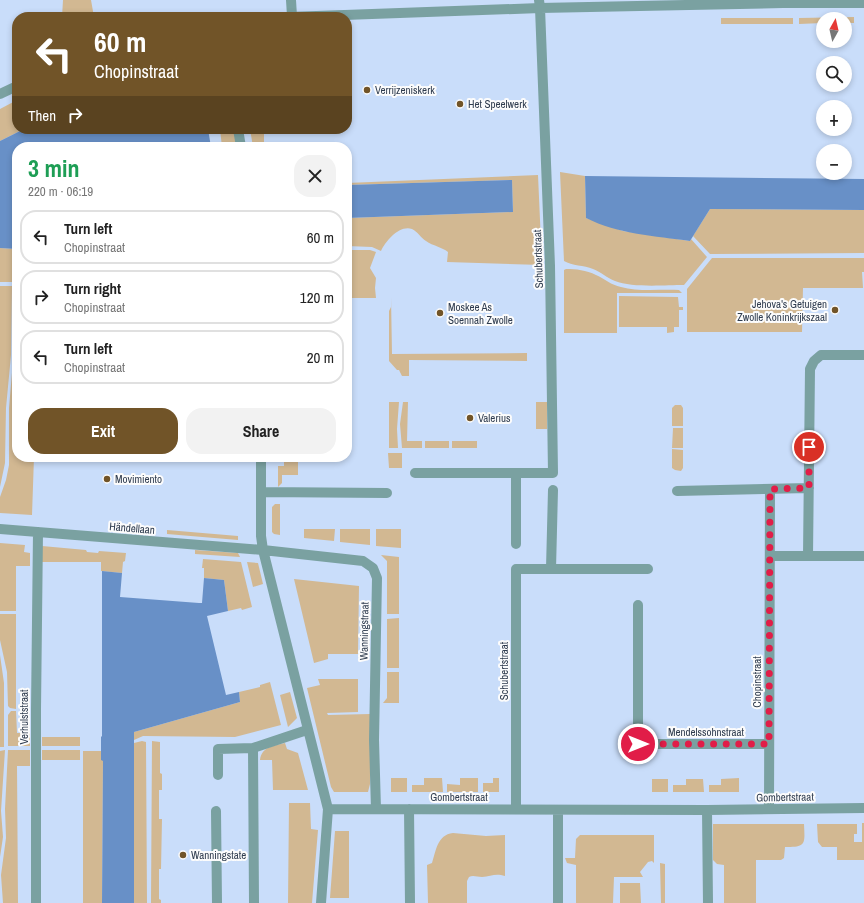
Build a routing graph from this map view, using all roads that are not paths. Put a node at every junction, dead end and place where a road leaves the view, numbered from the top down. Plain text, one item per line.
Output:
1 (292, 0) edge
2 (783, 2) edge
3 (864, 3) edge
4 (540, 4) edge
5 (291, 12) edge
6 (352, 14) edge
7 (12, 88) edge
8 (0, 94) edge
9 (864, 355) edge
10 (261, 462) edge
11 (416, 473) dead end
12 (516, 473) junction
13 (809, 488) junction
14 (770, 489) junction
15 (553, 490) dead end
16 (676, 491) dead end
17 (261, 492) junction
18 (387, 493) dead end
19 (0, 529) edge
20 (38, 532) junction
21 (516, 544) dead end
22 (263, 550) junction
23 (770, 556) junction
24 (808, 556) junction
25 (864, 556) edge
26 (551, 569) junction
27 (648, 569) dead end
28 (638, 605) dead end
29 (307, 730) junction
30 (769, 744) junction
31 (252, 748) junction
32 (218, 775) dead end
33 (864, 808) edge
34 (328, 809) junction
35 (376, 809) junction
36 (409, 809) junction
37 (516, 809) junction
38 (769, 809) junction
39 (558, 810) junction
40 (707, 810) junction
41 (216, 811) dead end
42 (36, 903) edge
43 (217, 903) edge
44 (254, 903) edge
45 (321, 903) edge
46 (410, 903) edge
47 (558, 903) edge
48 (708, 903) edge

1 - 5 street
2 - 3 street
2 - 4 street
4 - 6 street
4 - 12 street, Schubertstraat
7 - 8 street
9 - 13 street
10 - 17 street
11 - 12 street, Schubertstraat
12 - 21 street
13 - 14 street
13 - 24 street
14 - 16 street
14 - 23 street, Chopinstraat
15 - 26 street
17 - 18 street
17 - 22 street
19 - 20 street, Händellaan
20 - 22 street, Händellaan
20 - 42 street, Verhulststraat
22 - 29 street
22 - 35 street, Wanningstraat
23 - 24 street
23 - 30 street, Chopinstraat
24 - 25 street
26 - 27 street, Schubertstraat
26 - 37 street, Schubertstraat
28 - 30 street, Mendelssohnstraat
29 - 31 street
29 - 34 street
30 - 38 street, Chopinstraat
31 - 32 street
31 - 44 street
33 - 38 street, Gombertstraat
34 - 35 street, Gombertstraat
34 - 45 street
35 - 36 street, Gombertstraat
36 - 37 street, Gombertstraat
36 - 46 street
37 - 39 street, Gombertstraat
38 - 40 street, Gombertstraat
39 - 40 street, Gombertstraat
39 - 47 street
40 - 48 street
41 - 43 street

